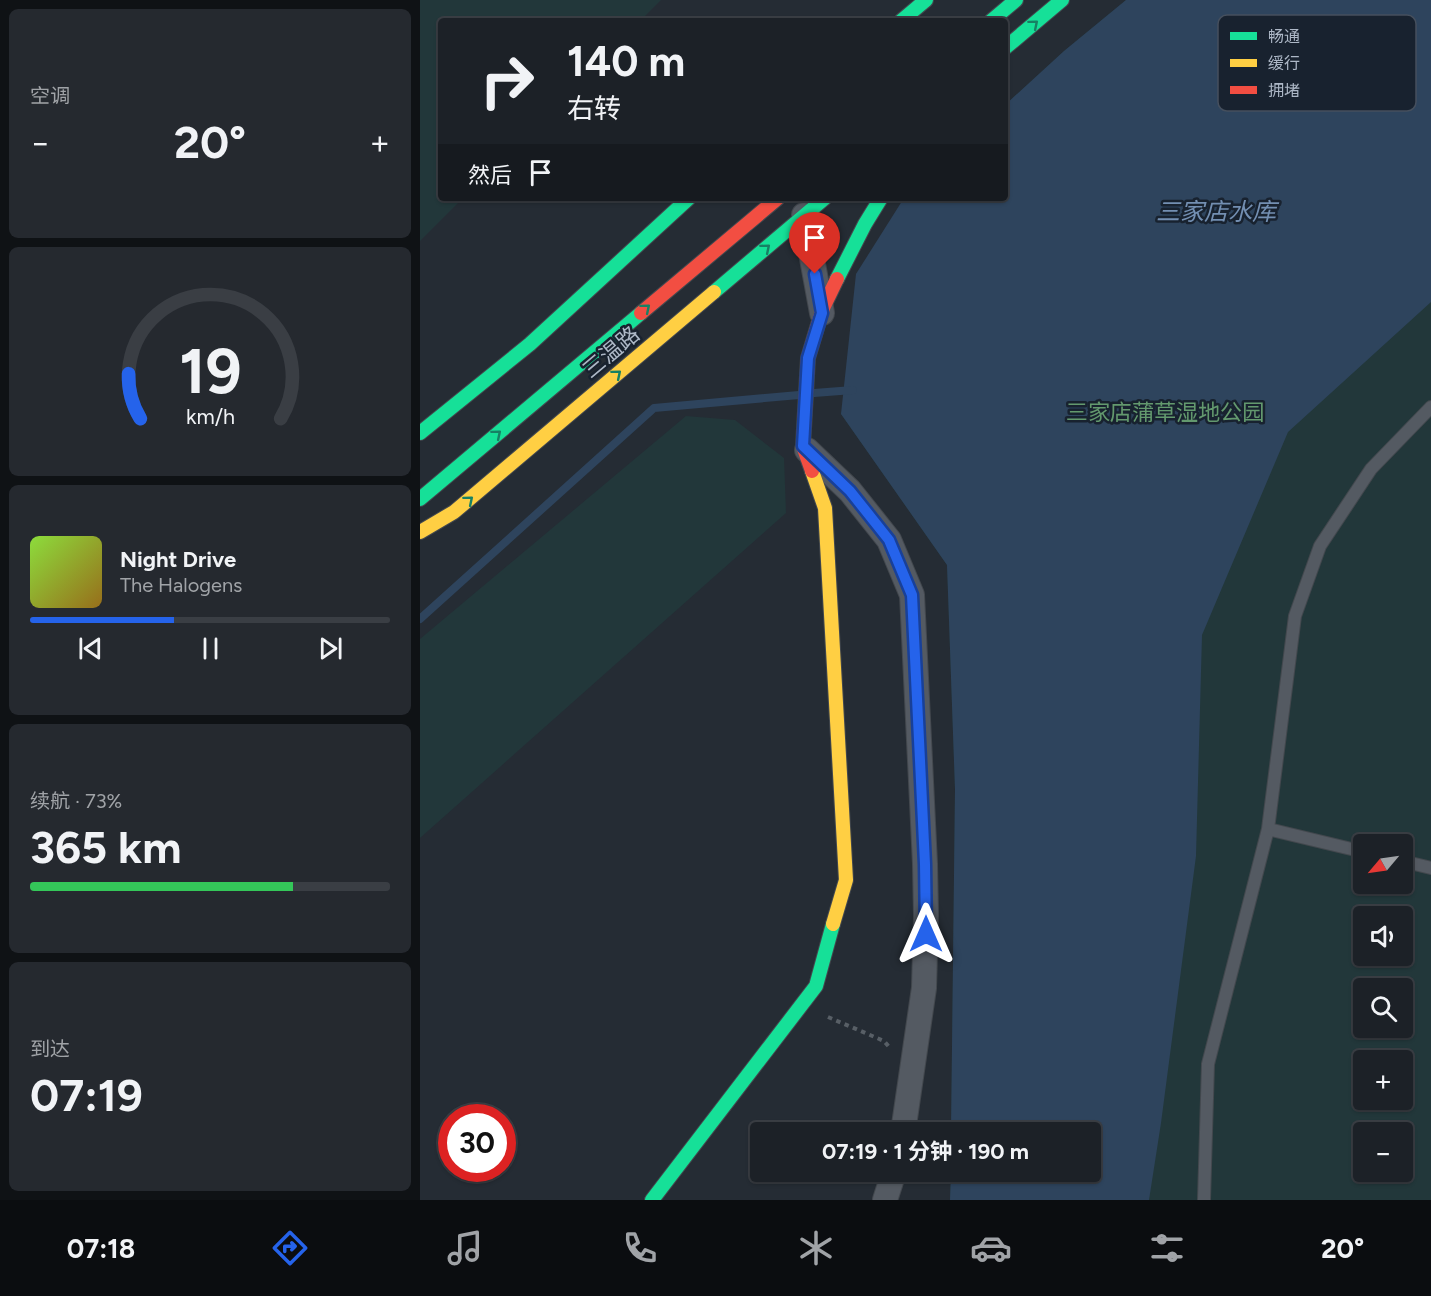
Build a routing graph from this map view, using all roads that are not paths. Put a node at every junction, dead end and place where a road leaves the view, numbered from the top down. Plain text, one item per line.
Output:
1 (926, 0) edge
2 (1016, 0) edge
3 (1062, 0) edge
4 (905, 18) edge
5 (995, 18) edge
6 (1008, 45) edge
7 (684, 201) edge
8 (685, 201) edge
9 (774, 201) edge
10 (821, 201) edge
11 (879, 201) edge
12 (804, 215) junction
13 (822, 313) junction
14 (1431, 407) edge
15 (420, 424) edge
16 (420, 433) edge
17 (803, 446) junction
18 (420, 499) edge
19 (420, 532) edge
20 (1268, 829) junction
21 (1353, 849) edge
22 (1413, 864) edge
23 (1431, 868) edge
24 (905, 1122) edge
25 (891, 1182) edge
26 (652, 1200) edge
27 (885, 1200) edge
28 (1204, 1200) edge

1 - 4 main road
2 - 5 main road
6 -> 3 main road
7 - 15 main road
8 - 16 main road
18 -> 9 main road
10 - 12 main road, 三温路
11 - 13 main road
12 - 13 street
19 -> 12 main road, 三温路
13 - 17 main road
14 - 20 lane
17 - 24 street
17 - 26 main road
20 - 21 lane
20 - 28 lane
22 - 23 lane
25 - 27 street

